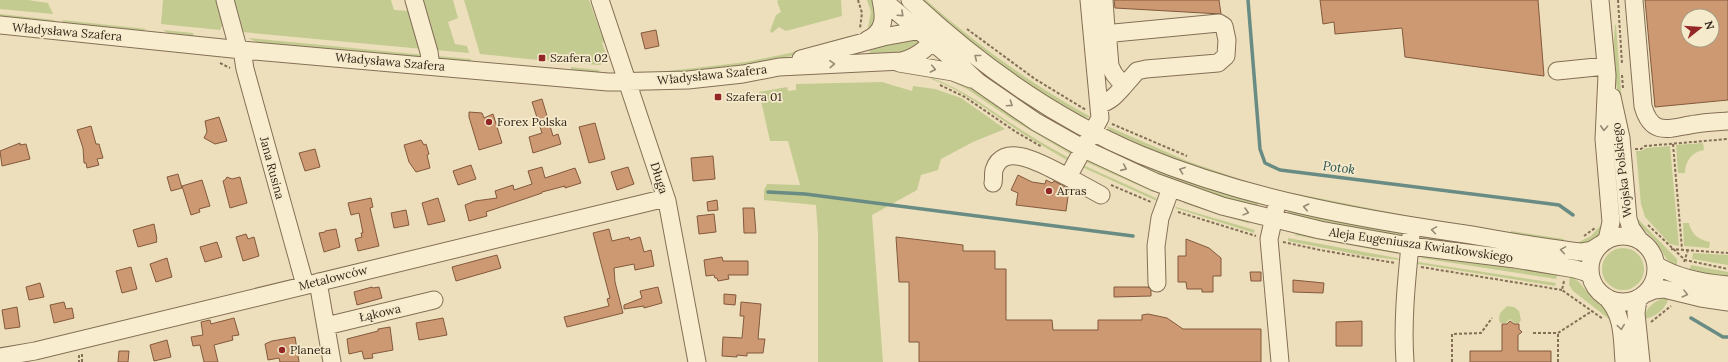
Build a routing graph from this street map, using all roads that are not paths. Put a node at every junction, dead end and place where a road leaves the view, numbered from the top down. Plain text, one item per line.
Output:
1 (225, 0) edge
2 (414, 0) edge
3 (600, 0) edge
4 (882, 0) edge
5 (910, 0) edge
6 (1089, 0) edge
7 (1104, 0) edge
8 (1600, 0) edge
9 (1634, 0) edge
10 (0, 25) edge
11 (918, 30) junction
12 (937, 36) junction
13 (859, 37) junction
14 (1109, 37) junction
15 (240, 49) junction
16 (895, 62) junction
17 (431, 66) junction
18 (779, 67) junction
19 (1557, 71) dead end
20 (1606, 71) junction
21 (978, 82) junction
22 (628, 83) junction
23 (1124, 86) junction
24 (1094, 108) junction
25 (1728, 121) edge
26 (1093, 131) junction
27 (1084, 149) junction
28 (1068, 177) junction
29 (993, 183) dead end
30 (1171, 188) junction
31 (1100, 195) dead end
32 (666, 198) junction
33 (1278, 200) junction
34 (1273, 219) junction
35 (1412, 226) junction
36 (1643, 231) junction
37 (1603, 242) junction
38 (1410, 246) junction
39 (1656, 265) junction
40 (1590, 276) junction
41 (1157, 283) dead end
42 (311, 284) junction
43 (1728, 285) edge
44 (1642, 296) junction
45 (1606, 297) junction
46 (434, 300) dead end
47 (1728, 302) edge
48 (1629, 325) junction
49 (326, 326) junction
50 (0, 357) edge
51 (332, 362) edge
52 (697, 362) edge
53 (1280, 362) edge
54 (1404, 362) edge
55 (1624, 362) edge
56 (1641, 362) edge

1 - 15 street, Jana Rusina
2 - 17 street
3 - 22 street, Długa
4 -> 11 street
4 - 13 street, Władysława Szafera
5 - 12 street, Aleja Eugeniusza Kwiatkowskiego
6 - 24 street
7 - 14 street
8 - 20 street, Wojska Polskiego
9 - 25 street
10 - 15 street, Władysława Szafera
11 - 12 street, Władysława Szafera
11 - 13 street, Władysława Szafera
12 - 16 street, Władysława Szafera
12 - 21 street, Aleja Eugeniusza Kwiatkowskiego
26 -> 12 street, Aleja Eugeniusza Kwiatkowskiego
13 - 18 street, Władysława Szafera
14 - 23 street
14 - 23 street
15 - 17 street, Władysława Szafera
15 - 42 street, Jana Rusina
18 -> 16 street, Władysława Szafera
16 -> 21 street, Władysława Szafera
17 - 22 street, Władysława Szafera
18 - 22 street, Władysława Szafera
19 - 20 street
20 - 36 street, Wojska Polskiego
20 -> 37 street, Wojska Polskiego
21 -> 27 street, Aleja Eugeniusza Kwiatkowskiego
22 - 32 street, Długa
23 - 24 street
24 - 26 street
26 - 27 street
33 -> 26 street, Aleja Eugeniusza Kwiatkowskiego
27 - 28 street
27 -> 30 street, Aleja Eugeniusza Kwiatkowskiego
28 - 29 street
28 - 31 street
30 -> 34 street, Aleja Eugeniusza Kwiatkowskiego
30 - 41 street
32 - 42 street, Metalowców
32 - 52 street, Długa
33 - 34 street
35 -> 33 street, Aleja Eugeniusza Kwiatkowskiego
34 - 38 street, Aleja Eugeniusza Kwiatkowskiego
34 - 53 street
37 -> 35 street, Aleja Eugeniusza Kwiatkowskiego
35 - 38 street
36 - 37 street
36 - 39 street
37 - 40 street
38 - 40 street, Aleja Eugeniusza Kwiatkowskiego
38 - 54 street
39 - 43 street
39 - 44 street
40 - 45 street
42 - 49 street
42 - 50 street, Metalowców
44 - 45 street
44 -> 47 street
44 - 48 street
45 - 48 street
46 - 49 street, Łąkowa
48 -> 55 street
48 - 56 street
49 - 51 street

